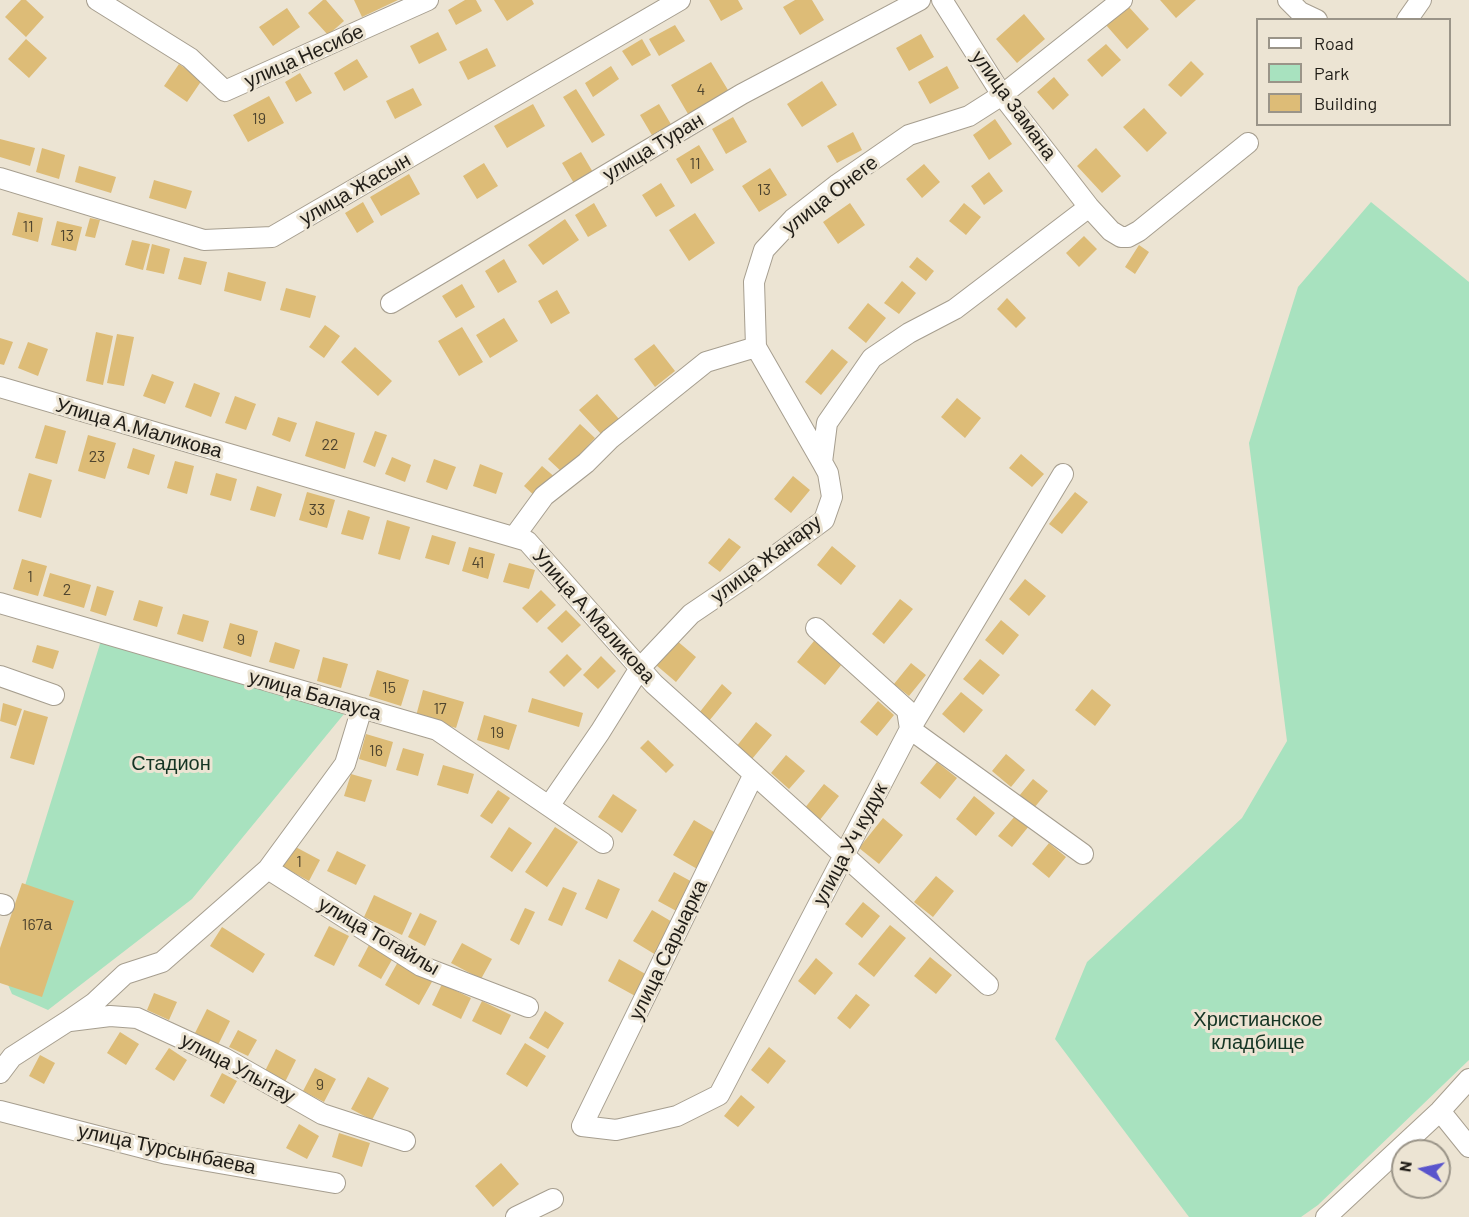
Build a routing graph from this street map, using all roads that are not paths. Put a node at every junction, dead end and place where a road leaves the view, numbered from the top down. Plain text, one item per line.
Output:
1 (97, 0) edge
2 (428, 0) edge
3 (680, 0) edge
4 (921, 0) edge
5 (942, 0) edge
6 (1122, 0) edge
7 (1288, 0) edge
8 (1421, 0) edge
9 (1313, 18) edge
10 (1408, 18) edge
11 (1002, 95) junction
12 (1248, 143) dead end
13 (0, 178) edge
14 (1089, 207) junction
15 (391, 303) dead end
16 (756, 347) junction
17 (0, 387) edge
18 (822, 462) junction
19 (1064, 474) dead end
20 (514, 537) junction
21 (0, 603) edge
22 (816, 628) dead end
23 (640, 668) junction
24 (0, 676) edge
25 (54, 695) dead end
26 (362, 708) junction
27 (910, 729) junction
28 (754, 774) junction
29 (549, 806) junction
30 (603, 843) dead end
31 (1083, 854) dead end
32 (844, 855) junction
33 (268, 869) junction
34 (988, 985) dead end
35 (528, 1007) dead end
36 (68, 1022) junction
37 (0, 1073) edge
38 (1469, 1079) edge
39 (1440, 1111) junction
40 (0, 1112) edge
41 (582, 1126) joint
42 (405, 1141) dead end
43 (1469, 1147) edge
44 (335, 1183) dead end
45 (553, 1199) dead end
46 (516, 1217) edge
47 (1326, 1217) edge

1 - 2 street, улица Несибе
3 - 13 street, улица Жасын
4 - 15 street, улица Туран
5 - 11 street, улица Замана
6 - 11 street, улица Онеге
7 - 9 street
8 - 10 street
11 - 14 street, улица Замана
11 - 16 street, улица Онеге
12 - 14 street, улица Замана
14 - 18 street, улица Жанару
16 - 18 street
16 - 20 street
17 - 20 street, Улица А.Маликова
18 - 23 street, улица Жанару
19 - 27 street, улица Уч кудук
20 - 23 street, Улица А.Маликова
21 - 26 street, улица Балауса
22 - 27 street
23 - 28 street, Улица А.Маликова
23 - 29 street, улица Жанару
24 - 25 street
26 - 29 street, улица Балауса
26 - 33 street
27 - 31 street
27 - 32 street, улица Уч кудук
28 - 32 street, Улица А.Маликова
28 - 41 street, улица Сарыарка
29 - 30 street, улица Балауса
32 - 34 street, Улица А.Маликова
32 - 41 street, улица Уч кудук
33 - 35 street, улица Тогайлы
33 - 36 street
36 - 37 street
36 - 42 street, улица Улытау
38 - 39 street
39 - 43 street
39 - 47 street
40 - 44 street, улица Турсынбаева
45 - 46 street

